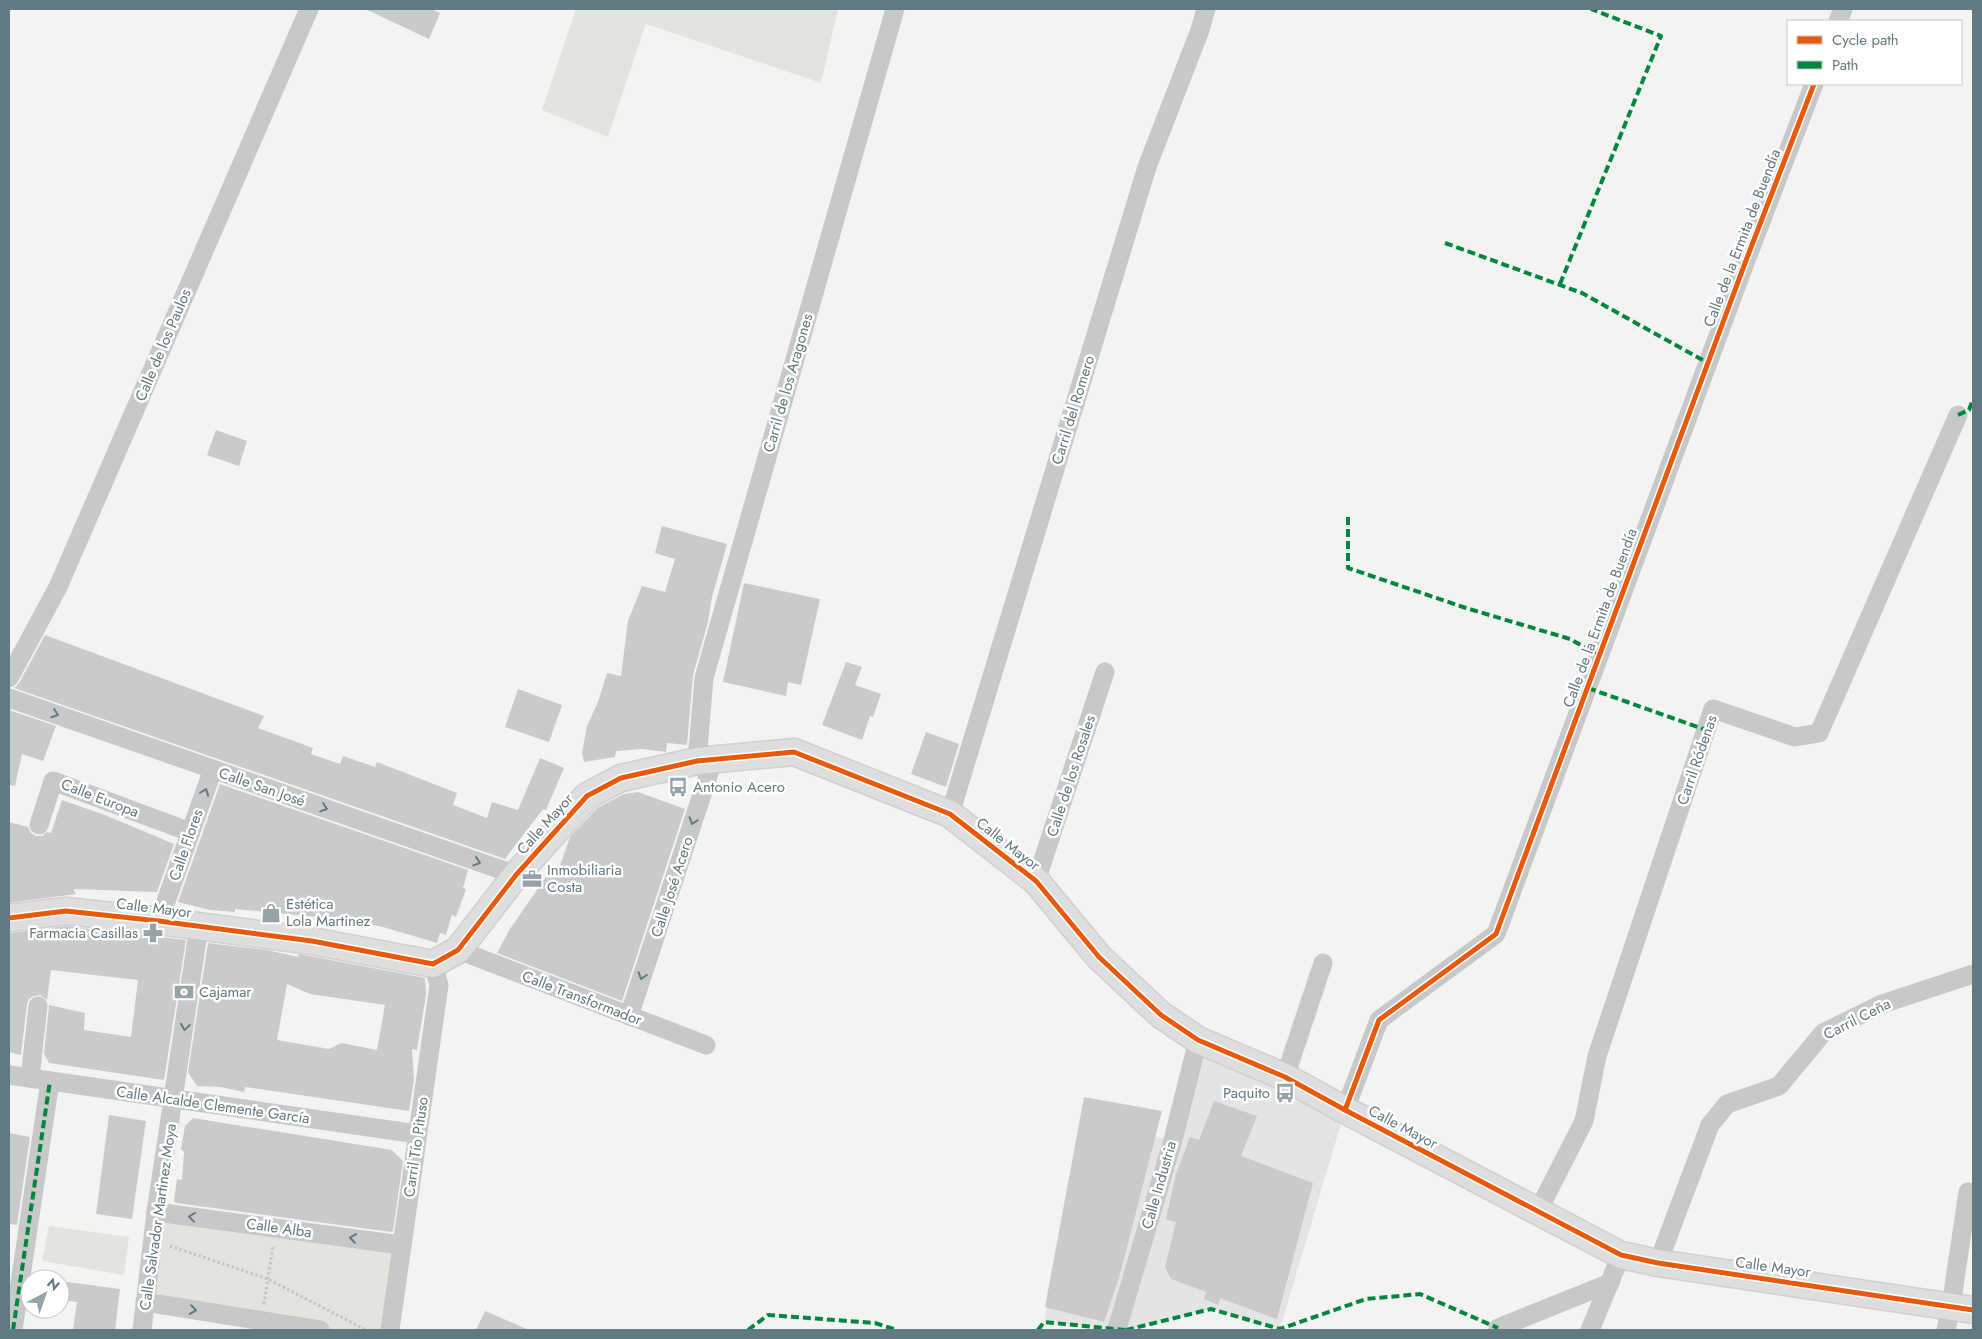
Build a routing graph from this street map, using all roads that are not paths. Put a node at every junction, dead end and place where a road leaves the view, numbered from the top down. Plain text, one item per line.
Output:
1 (309, 9) edge
2 (895, 9) edge
3 (1206, 9) edge
4 (1814, 85) edge
5 (1958, 415) dead end
6 (1105, 672) dead end
7 (9, 678) edge
8 (9, 698) edge
9 (705, 760) junction
10 (213, 769) junction
11 (950, 814) junction
12 (39, 825) dead end
13 (190, 832) junction
14 (516, 875) junction
15 (1036, 881) junction
16 (9, 918) edge
17 (159, 921) junction
18 (199, 926) junction
19 (458, 950) junction
20 (1324, 963) dead end
21 (433, 964) junction
22 (1973, 974) edge
23 (38, 1006) dead end
24 (629, 1016) junction
25 (1198, 1040) junction
26 (706, 1044) dead end
27 (9, 1075) edge
28 (1285, 1077) junction
29 (30, 1078) junction
30 (50, 1081) junction
31 (174, 1099) junction
32 (1345, 1110) junction
33 (417, 1134) junction
34 (1968, 1192) dead end
35 (1538, 1211) junction
36 (156, 1212) junction
37 (402, 1245) junction
38 (1621, 1255) junction
39 (1658, 1263) junction
40 (1610, 1283) junction
41 (145, 1302) junction
42 (1957, 1315) edge
43 (1498, 1328) dead end
44 (1117, 1329) edge
45 (12, 1330) edge
46 (142, 1330) edge
47 (320, 1330) edge
48 (390, 1330) edge
49 (1590, 1330) edge

1 - 7 street, Calle de los Paulos
2 - 9 street, Carril de los Aragones
3 - 11 street, Carril del Romero
4 - 32 street, Calle de la Ermita de Buendía
5 - 35 street, Carril Ródenas
6 - 15 street, Calle de los Rosales
8 -> 10 street, Calle San José
9 - 11 street, Calle Mayor
9 - 14 street, Calle Mayor
9 -> 24 street, Calle José Acero
13 -> 10 street, Calle Flores
10 -> 14 street, Calle San José
11 - 15 street, Calle Mayor
12 - 13 street, Calle Europa
13 - 17 street, Calle Flores
14 - 19 street, Calle Mayor
15 - 25 street, Calle Mayor
16 - 17 street, Calle Mayor
17 - 18 street, Calle Mayor
18 - 21 street, Calle Mayor
18 -> 31 street, Calle Salvador Martinez Moya
19 - 21 street, Calle Mayor
19 - 24 street, Calle Transformador
20 - 28 street
21 - 33 street, Carril Tío Pituso
22 - 39 street, Carril Ceña
23 - 29 street
24 - 26 street, Calle Transformador
25 - 28 street, Calle Mayor
25 - 44 street, Calle Industria
27 - 29 street, Calle Alcalde Clemente García
28 - 32 street, Calle Mayor
29 - 30 street, Calle Alcalde Clemente García
30 - 31 street, Calle Alcalde Clemente García
30 - 45 street
31 - 33 street, Calle Alcalde Clemente García
31 - 36 street, Calle Salvador Martinez Moya
32 - 35 street, Calle Mayor
33 - 37 street, Carril Tío Pituso
34 - 42 street
35 - 38 street, Calle Mayor
37 -> 36 street, Calle Alba
36 - 41 street, Calle Salvador Martinez Moya
37 - 48 street, Carril Tío Pituso
38 - 39 street, Calle Mayor
38 - 40 street
39 - 42 street, Calle Mayor
40 - 43 street
40 - 49 street
41 - 46 street, Calle Salvador Martinez Moya
41 -> 47 street

